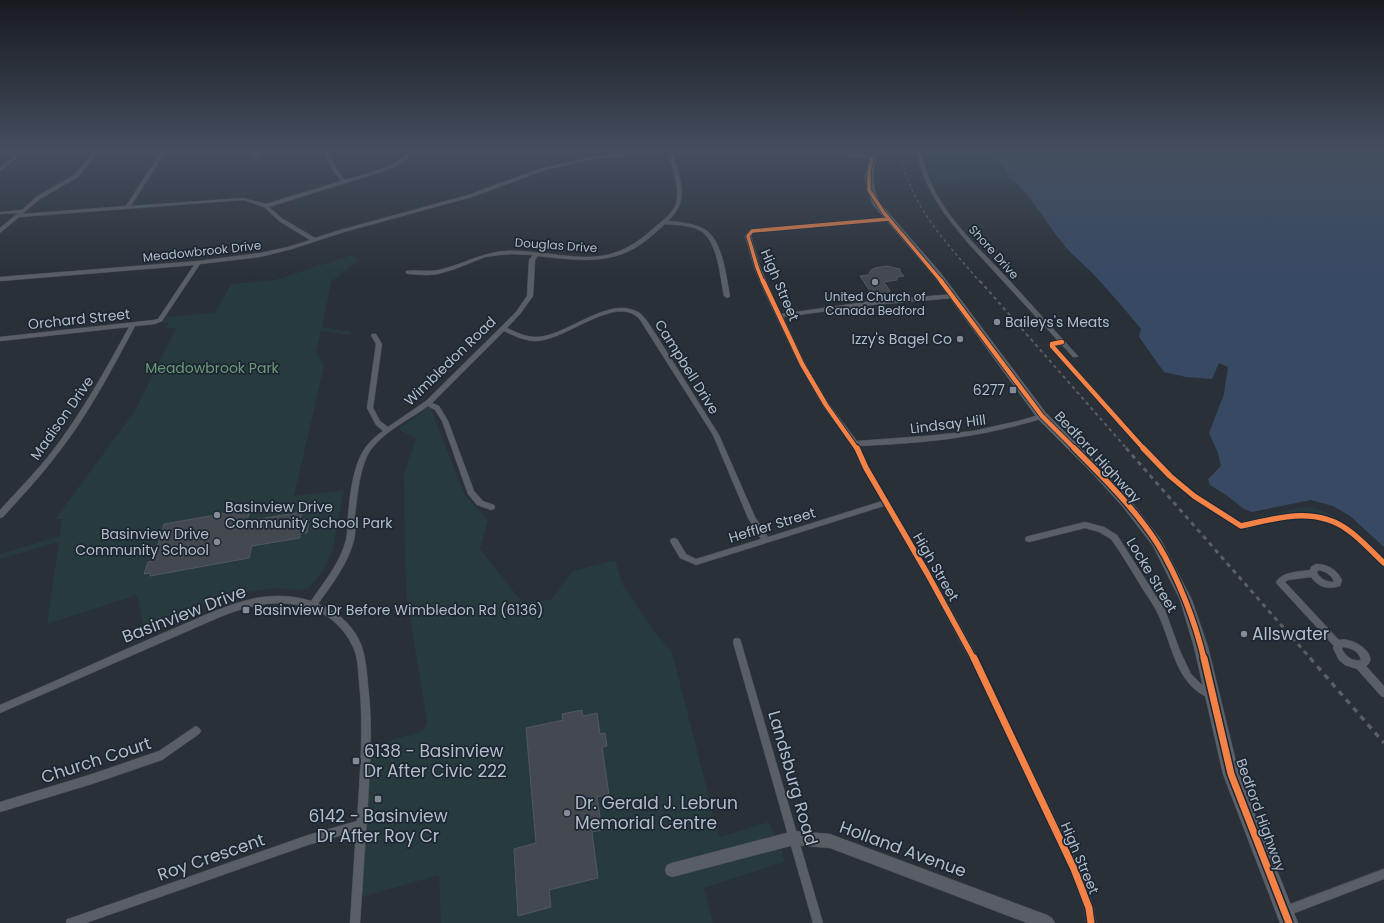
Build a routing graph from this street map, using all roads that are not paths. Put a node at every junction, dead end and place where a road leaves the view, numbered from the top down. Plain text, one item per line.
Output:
1 (48, 192) edge
2 (138, 192) edge
3 (309, 192) edge
4 (481, 192) edge
5 (679, 192) edge
6 (871, 192) edge
7 (935, 192) edge
8 (266, 206) junction
9 (128, 207) junction
10 (22, 210) junction
11 (0, 212) edge
12 (16, 216) junction
13 (889, 219) junction
14 (663, 222) junction
15 (0, 231) edge
16 (314, 240) junction
17 (537, 254) junction
18 (198, 263) junction
19 (408, 272) dead end
20 (0, 279) edge
21 (727, 296) dead end
22 (954, 296) junction
23 (780, 316) junction
24 (132, 326) junction
25 (503, 328) junction
26 (374, 335) dead end
27 (0, 339) edge
28 (1075, 356) dead end
29 (428, 403) junction
30 (1042, 416) junction
31 (387, 430) junction
32 (855, 444) junction
33 (886, 503) junction
34 (491, 508) dead end
35 (0, 515) edge
36 (1029, 539) dead end
37 (766, 540) junction
38 (674, 541) dead end
39 (1313, 573) dead end
40 (312, 606) junction
41 (737, 642) dead end
42 (1338, 645) junction
43 (1359, 665) junction
44 (1384, 693) edge
45 (1214, 698) junction
46 (0, 709) edge
47 (196, 731) dead end
48 (0, 807) edge
49 (362, 824) junction
50 (794, 838) junction
51 (672, 870) dead end
52 (1384, 874) edge
53 (1286, 918) edge
54 (71, 923) edge
55 (355, 923) edge
56 (818, 923) edge
57 (1047, 923) edge
58 (1091, 923) edge

1 - 10 street
2 - 9 street
3 - 8 street
4 - 16 street, Meadowbrook Drive
5 - 14 street, Douglas Drive
6 - 13 main road, Bedford Highway
7 - 28 street, Shore Drive
8 - 9 street
8 - 16 street
9 - 12 street
10 - 11 street
10 - 12 street
12 - 15 street
13 - 22 main road, Bedford Highway
13 - 23 street, High Street
14 - 17 street, Douglas Drive
14 - 21 street
16 - 18 street, Meadowbrook Drive
17 - 19 street, Douglas Drive
17 - 25 street, Wimbledon Road
18 - 20 street, Meadowbrook Drive
18 - 24 street, Orchard Street
22 - 23 street
22 - 30 main road, Bedford Highway
23 - 32 street, High Street
24 - 27 street, Orchard Street
24 - 35 street, Madison Drive
25 - 29 street, Wimbledon Road
25 - 37 street, Campbell Drive
26 - 31 street
29 - 31 street, Wimbledon Road
29 - 34 street
30 - 32 street, Lindsay Hill
30 - 45 main road, Bedford Highway
31 - 40 street, Wimbledon Road
32 - 33 street, High Street
33 - 37 street, Heffler Street
33 - 58 street, High Street
36 - 45 street, Locke Street
37 - 38 street, Heffler Street
39 - 42 street
40 - 46 street, Basinview Drive
40 - 49 street, Basinview Drive
41 - 50 street, Landsburg Road
42 - 43 street
42 - 43 street
43 - 44 street
45 - 53 main road, Bedford Highway
47 - 48 street, Church Court
49 - 54 street, Roy Crescent
49 - 55 street, Basinview Drive
50 - 51 street, Holland Avenue
50 - 56 street, Landsburg Road
50 - 57 street, Holland Avenue
52 - 53 street

